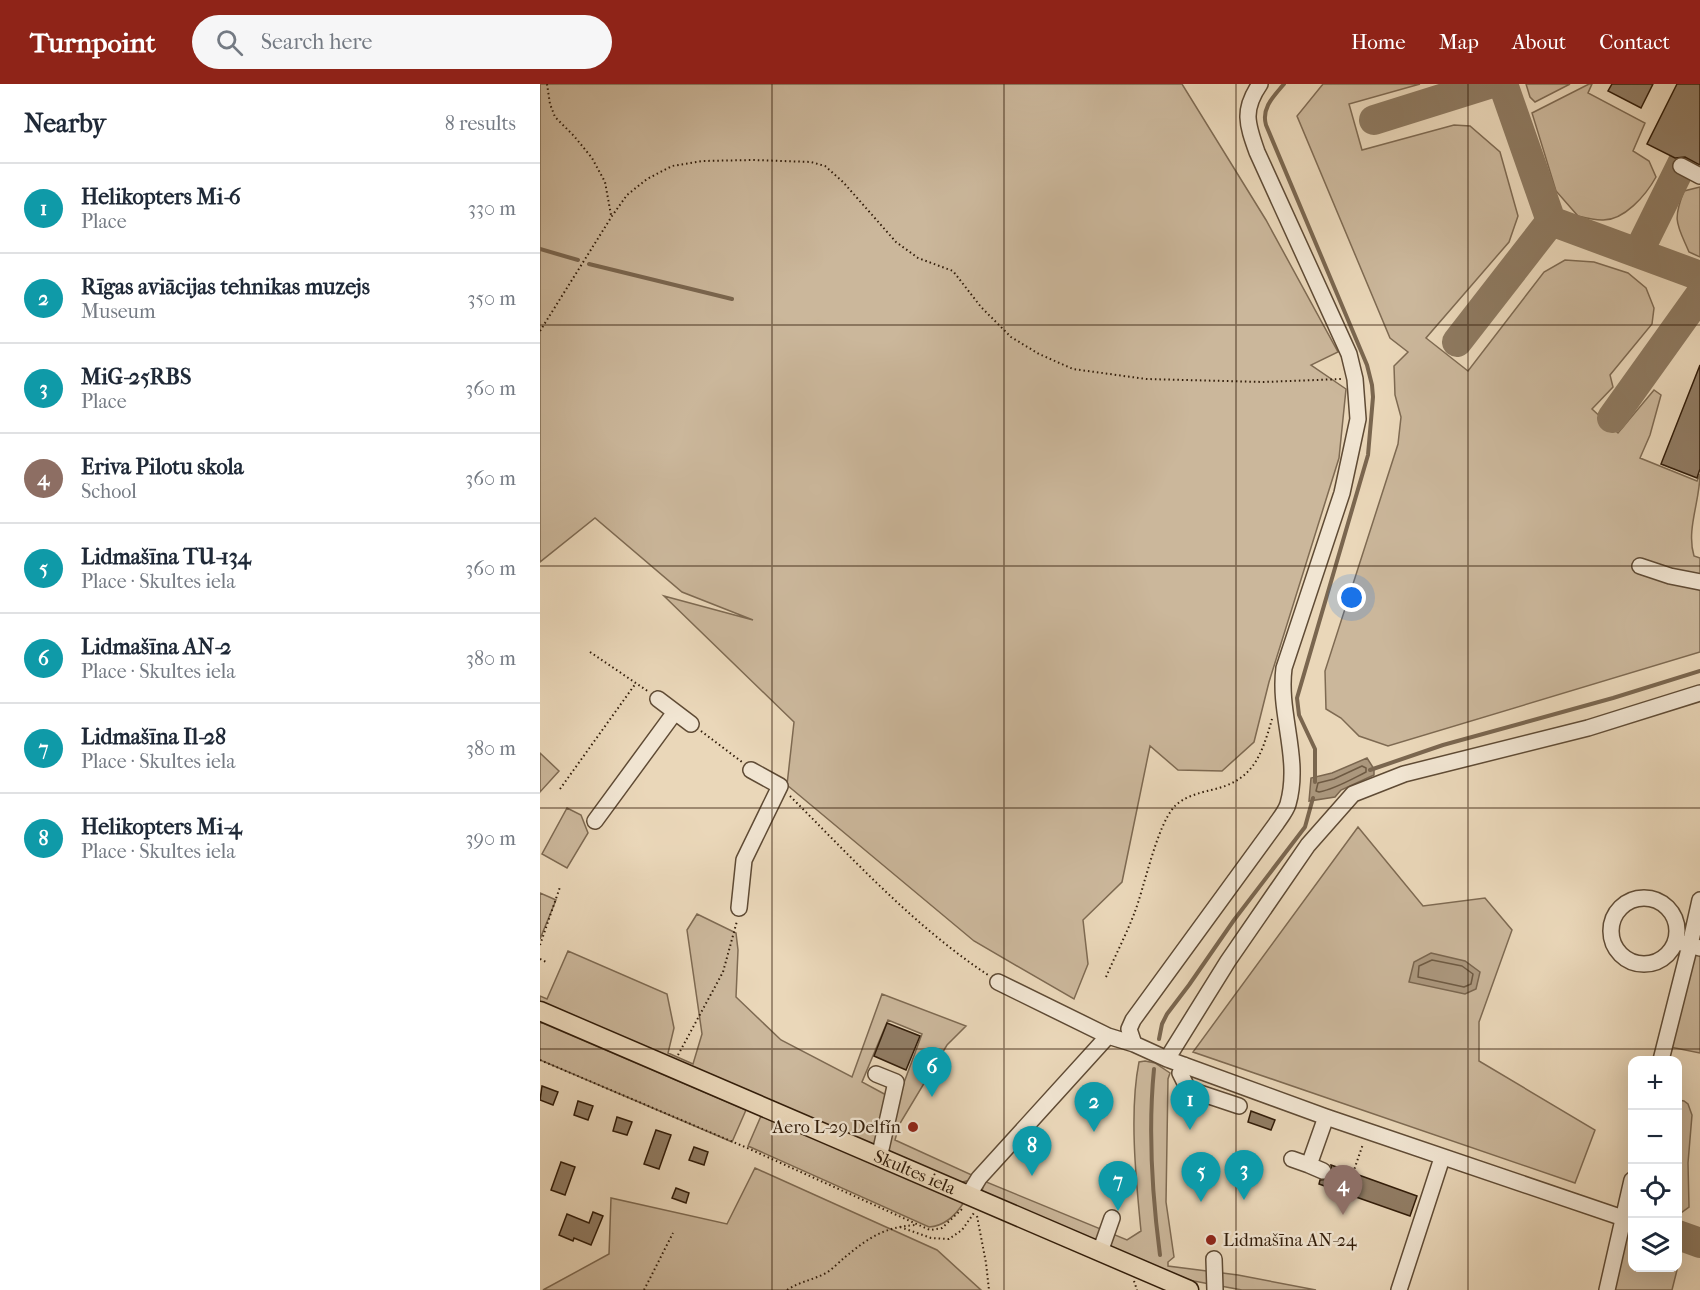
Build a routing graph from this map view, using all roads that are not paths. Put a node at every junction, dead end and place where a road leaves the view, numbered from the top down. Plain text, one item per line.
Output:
1 (1260, 84) edge
2 (1681, 166) dead end
3 (1700, 176) edge
4 (1640, 566) dead end
5 (1700, 582) edge
6 (1700, 693) edge
7 (658, 699) road end
8 (675, 712) junction
9 (692, 724) road end
10 (751, 770) road end
11 (595, 821) dead end
12 (1700, 900) edge
13 (739, 908) road end
14 (1689, 945) edge
15 (998, 982) road end
16 (540, 1011) edge
17 (1108, 1036) junction
18 (1134, 1044) junction
19 (1662, 1056) edge
20 (1167, 1059) junction
21 (1184, 1065) junction
22 (876, 1074) dead end
23 (1239, 1106) dead end
24 (1326, 1117) junction
25 (879, 1158) junction
26 (1442, 1158) junction
27 (1292, 1159) dead end
28 (968, 1196) junction
29 (1628, 1197) edge
30 (1113, 1218) dead end
31 (1623, 1218) junction
32 (1100, 1252) junction
33 (1214, 1259) dead end
34 (1189, 1290) edge
35 (1215, 1290) edge
36 (1399, 1290) edge
37 (1606, 1290) edge

1 - 18 lane
2 - 3 lane
4 - 5 lane
6 - 20 lane
7 - 8 lane
8 - 9 lane
8 - 11 lane
10 - 13 lane
12 - 14 lane
14 - 14 lane
14 - 19 lane
15 - 17 lane
16 - 25 main road, Skultes iela
17 - 18 lane
17 - 28 lane
18 - 20 lane
20 - 21 lane
21 - 23 lane
21 - 24 lane
22 - 25 lane
24 - 26 lane
24 - 27 lane
25 - 28 main road, Skultes iela
26 - 31 lane
26 - 36 lane
28 - 32 main road, Skultes iela
29 - 31 lane
30 - 32 lane
31 - 37 lane
32 - 34 main road, Skultes iela
33 - 35 lane

